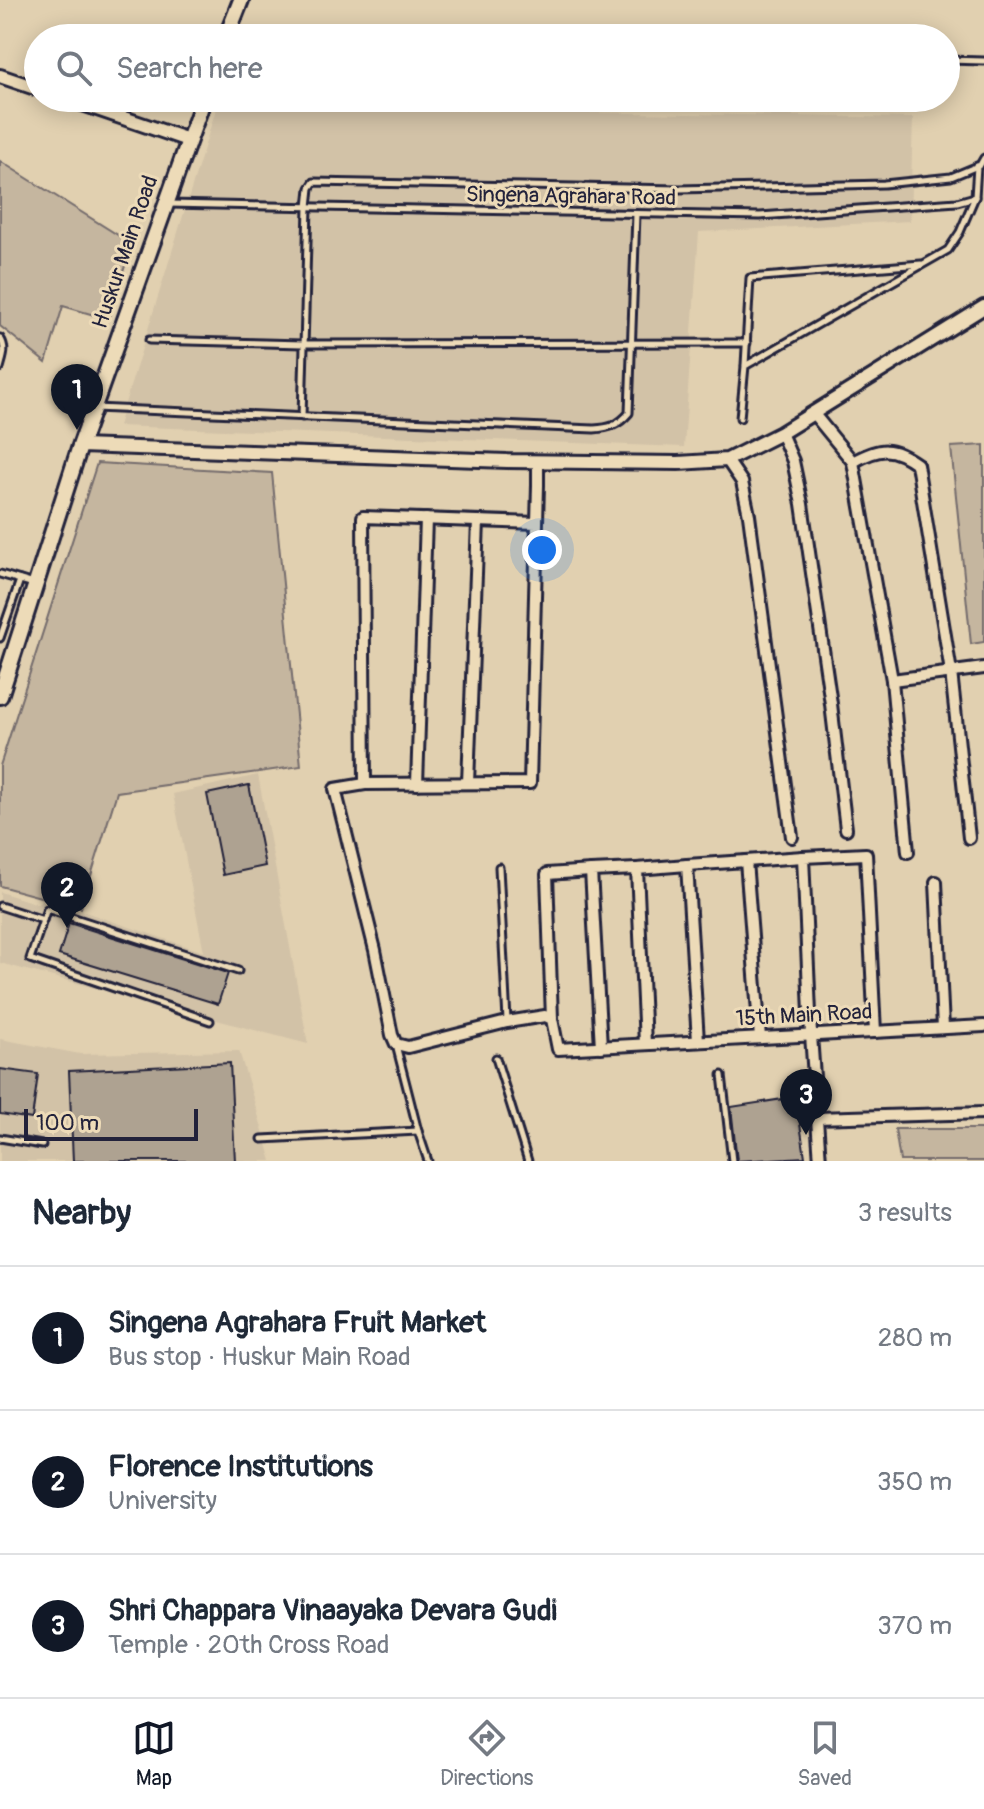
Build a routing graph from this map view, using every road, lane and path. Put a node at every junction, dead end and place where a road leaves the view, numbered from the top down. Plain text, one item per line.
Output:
1 (241, 0) edge
2 (232, 24) edge
3 (960, 60) edge
4 (984, 61) edge
5 (0, 76) edge
6 (24, 84) edge
7 (106, 112) edge
8 (199, 112) edge
9 (188, 140) junction
10 (984, 158) edge
11 (977, 166) junction
12 (975, 197) junction
13 (165, 204) junction
14 (308, 207) junction
15 (636, 214) junction
16 (924, 264) junction
17 (984, 307) edge
18 (0, 338) edge
19 (149, 340) dead end
20 (747, 343) junction
21 (303, 344) junction
22 (631, 344) junction
23 (745, 366) junction
24 (0, 368) edge
25 (93, 408) junction
26 (813, 413) junction
27 (302, 417) junction
28 (740, 418) dead end
29 (781, 433) junction
30 (80, 446) junction
31 (727, 460) junction
32 (538, 461) junction
33 (853, 462) junction
34 (426, 519) junction
35 (478, 521) junction
36 (537, 523) junction
37 (0, 574) edge
38 (28, 582) junction
39 (0, 638) edge
40 (984, 668) edge
41 (951, 672) junction
42 (892, 680) junction
43 (0, 696) edge
44 (468, 783) junction
45 (365, 784) junction
46 (417, 784) junction
47 (846, 829) dead end
48 (792, 837) dead end
49 (969, 838) dead end
50 (908, 852) dead end
51 (803, 857) junction
52 (746, 861) junction
53 (687, 865) junction
54 (499, 867) dead end
55 (637, 869) junction
56 (591, 871) junction
57 (936, 882) dead end
58 (0, 906) edge
59 (43, 920) junction
60 (238, 971) dead end
61 (552, 1019) junction
62 (210, 1021) dead end
63 (507, 1022) junction
64 (984, 1026) edge
65 (943, 1028) junction
66 (875, 1032) junction
67 (811, 1035) junction
68 (760, 1038) junction
69 (698, 1041) junction
70 (396, 1044) junction
71 (645, 1044) junction
72 (601, 1047) junction
73 (496, 1058) dead end
74 (722, 1075) dead end
75 (984, 1113) edge
76 (816, 1118) junction
77 (418, 1131) junction
78 (0, 1138) edge
79 (262, 1139) dead end
80 (42, 1145) dead end
81 (428, 1161) edge
82 (528, 1161) edge
83 (732, 1161) edge
84 (820, 1161) edge

1 - 2 main road
3 - 4 lane
5 - 6 street
7 - 9 street
8 - 9 main road, Huskur Main Road
9 - 13 main road, Huskur Main Road
10 - 11 lane
11 - 12 lane
11 - 14 lane
12 - 15 lane, Singena Agrahara Road
12 - 16 lane
13 - 14 lane, Singena Agrahara Road
13 - 25 main road, Huskur Main Road
14 - 15 lane, Singena Agrahara Road
14 - 21 lane
15 - 22 lane
16 - 20 lane
16 - 23 lane
17 - 26 street
18 - 24 lane
19 - 21 lane
20 - 22 lane
20 - 23 lane
21 - 22 lane
21 - 27 lane
22 - 27 lane
23 - 28 lane
25 - 27 lane
25 - 30 main road, Huskur Main Road
26 - 29 street
26 - 33 street
29 - 31 street
29 - 47 street
30 - 32 street
30 - 38 main road, Huskur Main Road
31 - 32 street
31 - 48 street
32 - 36 street
33 - 41 street
33 - 42 street
34 - 35 street
34 - 45 street
34 - 46 street
35 - 36 street
35 - 44 street
36 - 44 street
37 - 38 lane
38 - 39 lane
38 - 43 main road, Huskur Main Road
40 - 41 street
41 - 42 street
41 - 49 street
42 - 50 street
44 - 46 street
45 - 46 street
45 - 70 street
51 - 52 street
51 - 66 street
51 - 67 street
52 - 53 street
52 - 68 street
53 - 55 street
53 - 69 street
54 - 63 lane
55 - 56 street
55 - 71 street
56 - 61 street
56 - 72 street
57 - 65 street
58 - 59 lane
59 - 60 lane
59 - 62 lane
61 - 63 street
61 - 72 street, 15th Main Road
63 - 70 street
64 - 65 street, 15th Main Road
65 - 66 street, 15th Main Road
66 - 67 street, 15th Main Road
67 - 68 street, 15th Main Road
67 - 76 street
68 - 69 street, 15th Main Road
69 - 71 street, 15th Main Road
70 - 77 lane
71 - 72 street, 15th Main Road
73 - 82 lane
74 - 83 lane
75 - 76 street
76 - 84 street
77 - 79 lane
77 - 81 lane
78 - 80 lane

